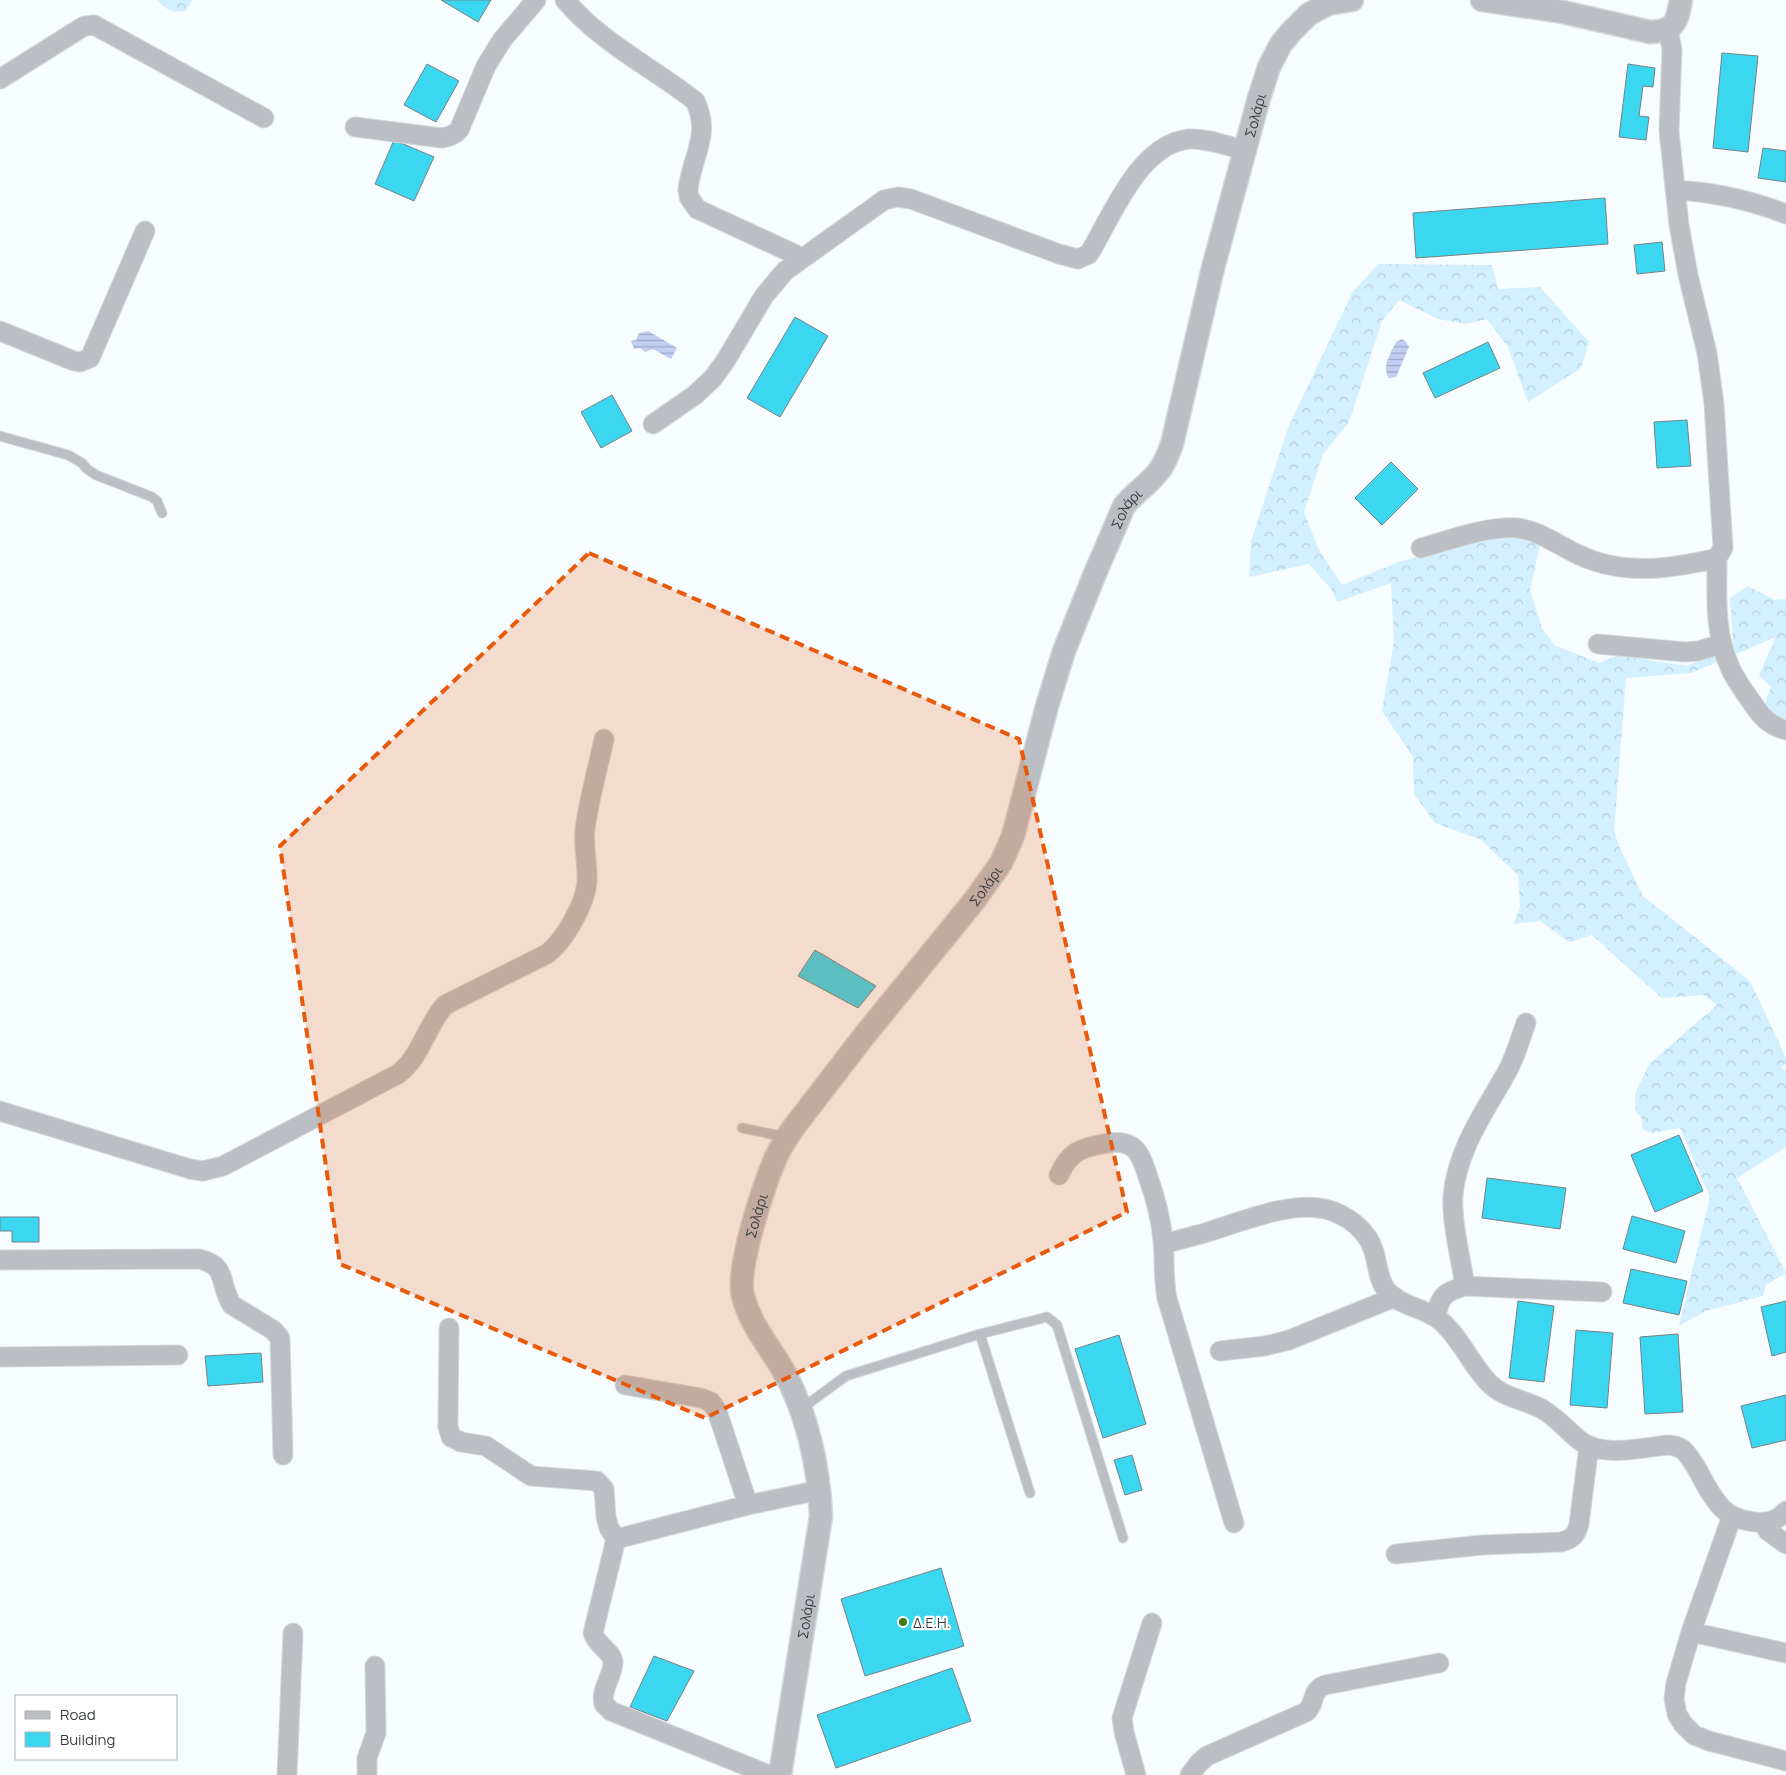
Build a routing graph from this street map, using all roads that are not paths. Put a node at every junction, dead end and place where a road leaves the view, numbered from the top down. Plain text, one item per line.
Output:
1 (536, 0) edge
2 (565, 0) edge
3 (1352, 0) edge
4 (1482, 0) edge
5 (1681, 0) edge
6 (1668, 29) junction
7 (0, 79) edge
8 (264, 118) dead end
9 (355, 127) dead end
10 (1245, 150) junction
11 (1675, 190) junction
12 (1786, 214) edge
13 (145, 231) dead end
14 (803, 258) junction
15 (0, 331) edge
16 (653, 424) dead end
17 (0, 436) edge
18 (162, 513) dead end
19 (1421, 548) dead end
20 (1717, 558) junction
21 (1598, 644) dead end
22 (1721, 644) junction
23 (1786, 730) edge
24 (604, 739) dead end
25 (1526, 1023) dead end
26 (0, 1111) edge
27 (742, 1128) dead end
28 (786, 1138) junction
29 (1059, 1175) dead end
30 (1163, 1244) junction
31 (0, 1260) edge
32 (1465, 1286) junction
33 (1602, 1292) dead end
34 (1395, 1298) junction
35 (1436, 1316) junction
36 (449, 1328) dead end
37 (980, 1334) junction
38 (1220, 1351) dead end
39 (178, 1355) dead end
40 (0, 1357) edge
41 (625, 1385) dead end
42 (801, 1409) junction
43 (1589, 1446) junction
44 (283, 1455) dead end
45 (820, 1490) junction
46 (1030, 1493) dead end
47 (748, 1505) junction
48 (1786, 1511) edge
49 (1732, 1516) junction
50 (1234, 1523) dead end
51 (1764, 1523) junction
52 (1122, 1538) dead end
53 (616, 1539) junction
54 (1786, 1544) edge
55 (1396, 1554) dead end
56 (1152, 1623) dead end
57 (1691, 1632) junction
58 (293, 1633) dead end
59 (1786, 1653) edge
60 (1439, 1663) dead end
61 (375, 1666) dead end
62 (1786, 1761) edge
63 (287, 1775) edge
64 (367, 1775) edge
65 (769, 1775) edge
66 (780, 1775) edge
67 (1136, 1775) edge
68 (1190, 1775) edge

1 - 9 street
2 - 14 street
3 - 10 street, Σολάρι
4 - 6 street
5 - 6 street
6 - 11 street
7 - 8 street
10 - 14 street
10 - 28 street, Σολάρι
11 - 12 street
11 - 20 street
13 - 15 street
14 - 16 street
17 - 18 lane
19 - 20 street
20 - 22 street
21 - 22 street
22 - 23 street
24 - 26 street
25 - 32 street
27 - 28 lane
28 - 42 street, Σολάρι
29 - 30 street
30 - 34 street
30 - 50 street
31 - 44 street
32 - 33 street
32 - 35 street
34 - 35 street
34 - 38 street
35 - 43 street
36 - 53 street
37 - 42 lane
37 - 46 lane
37 - 52 lane
39 - 40 street
41 - 47 street
42 - 45 street, Σολάρι
43 - 49 street
43 - 55 street
45 - 47 street
45 - 66 street, Σολάρι
47 - 53 street
48 - 51 street
49 - 51 street
49 - 57 street
51 - 54 street
53 - 65 street
56 - 67 street
57 - 59 street
57 - 62 street
58 - 63 street
60 - 68 street
61 - 64 street

